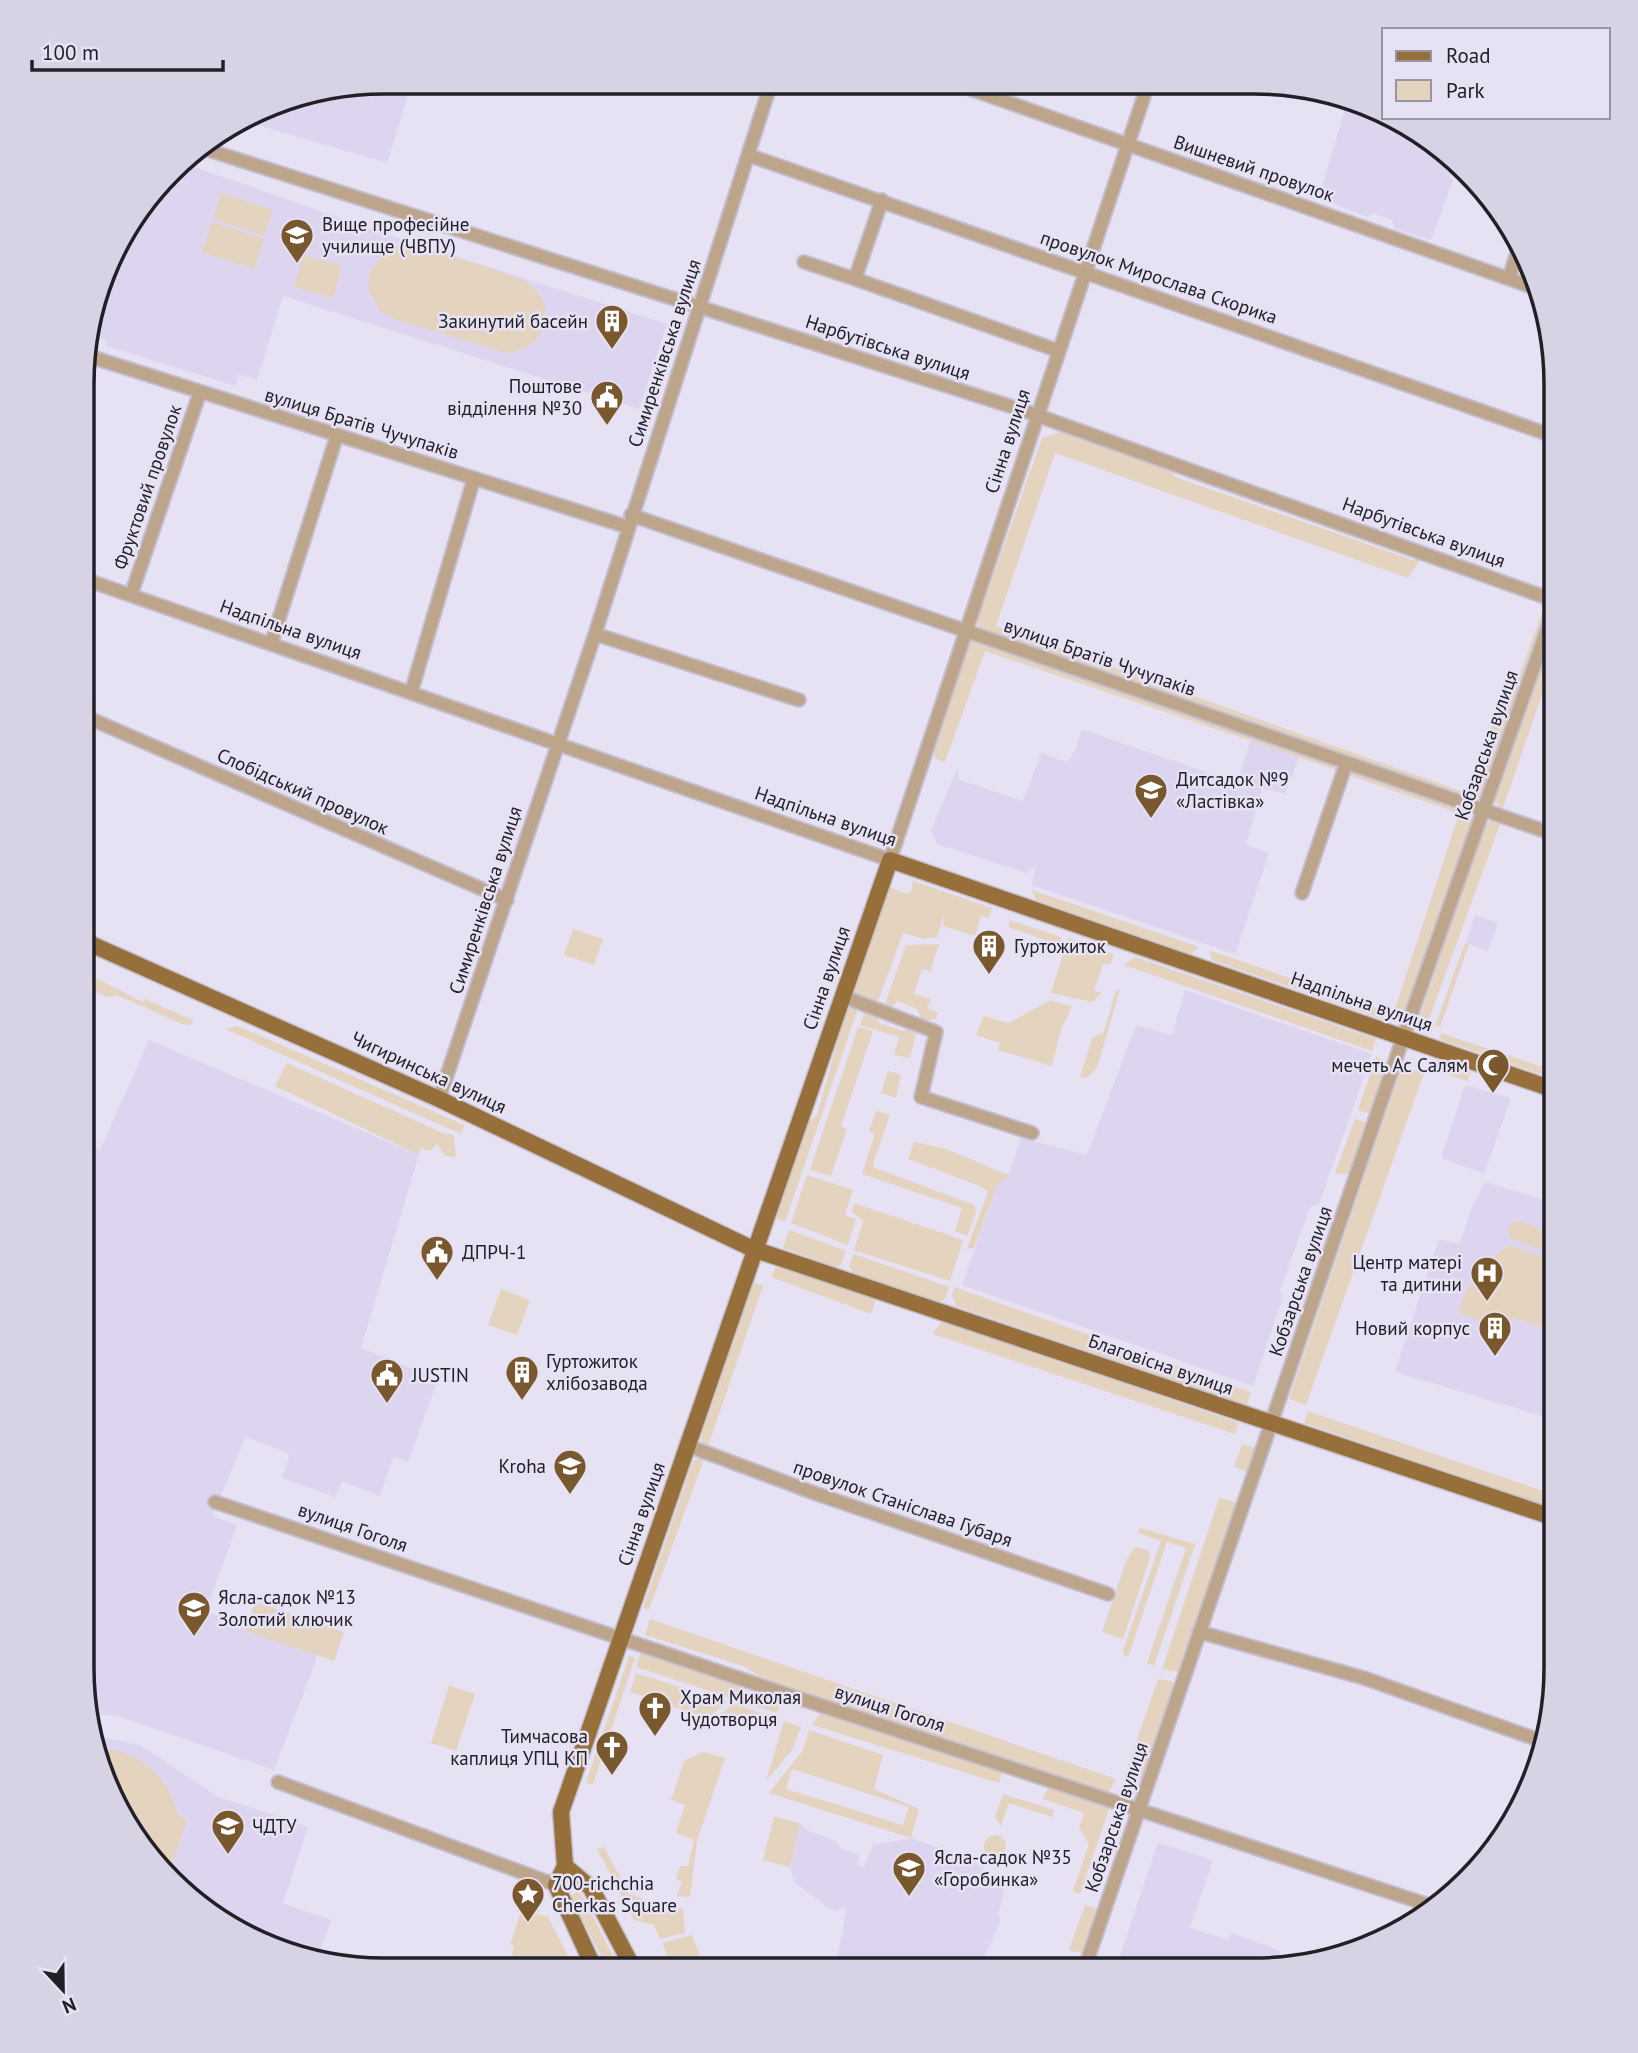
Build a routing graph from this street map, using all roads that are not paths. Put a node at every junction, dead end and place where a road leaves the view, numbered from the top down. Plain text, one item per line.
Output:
1 (767, 94) edge
2 (985, 94) edge
3 (1145, 94) edge
4 (1129, 144) junction
5 (212, 151) edge
6 (748, 155) junction
7 (883, 200) junction
8 (1515, 259) edge
9 (804, 262) dead end
10 (1086, 272) junction
11 (1509, 278) junction
12 (855, 279) junction
13 (1525, 284) edge
14 (699, 306) junction
15 (1059, 351) junction
16 (96, 358) edge
17 (200, 392) junction
18 (1038, 416) junction
19 (1544, 433) edge
20 (337, 435) junction
21 (474, 478) junction
22 (630, 521) junction
23 (94, 582) edge
24 (131, 595) junction
25 (1544, 598) edge
26 (966, 630) junction
27 (595, 634) junction
28 (1544, 637) edge
29 (271, 644) junction
30 (411, 693) junction
31 (799, 700) dead end
32 (94, 720) edge
33 (557, 744) junction
34 (1346, 764) junction
35 (1484, 810) junction
36 (1544, 831) edge
37 (890, 860) junction
38 (1302, 893) dead end
39 (506, 900) junction
40 (94, 945) edge
41 (842, 996) junction
42 (1404, 1038) junction
43 (1544, 1086) edge
44 (439, 1099) junction
45 (1032, 1133) dead end
46 (753, 1249) junction
47 (1272, 1424) junction
48 (687, 1445) junction
49 (215, 1502) dead end
50 (1544, 1514) edge
51 (1108, 1594) dead end
52 (1199, 1632) junction
53 (621, 1637) junction
54 (1535, 1739) edge
55 (278, 1782) dead end
56 (1138, 1809) junction
57 (565, 1866) junction
58 (556, 1885) junction
59 (1424, 1903) edge
60 (589, 1958) edge
61 (628, 1958) edge
62 (1088, 1958) edge

1 - 6 street, Симиренківська вулиця
2 - 4 street, Вишневий провулок
3 - 4 street, Сінна вулиця
4 - 10 street, Сінна вулиця
4 - 11 street, Вишневий провулок
5 - 14 street, Нарбутівська вулиця
6 - 7 street, провулок Мирослава Скорика
6 - 14 street, Симиренківська вулиця
7 - 10 street, провулок Мирослава Скорика
7 - 12 street
8 - 11 street
9 - 12 street
10 - 15 street, Сінна вулиця
10 - 19 street, провулок Мирослава Скорика
11 - 13 street, Вишневий провулок
12 - 15 street
14 - 18 street, Нарбутівська вулиця
14 - 22 street, Симиренківська вулиця
15 - 18 street, Сінна вулиця
16 - 17 street, вулиця Братів Чучупаків
17 - 20 street, вулиця Братів Чучупаків
17 - 24 street, Фруктовий провулок
18 - 25 street, Нарбутівська вулиця
18 - 26 street, Сінна вулиця
20 - 21 street, вулиця Братів Чучупаків
20 - 29 street
21 - 22 street, вулиця Братів Чучупаків
21 - 30 street
22 - 26 street, вулиця Братів Чучупаків
22 - 27 street, Симиренківська вулиця
23 - 24 street, Надпільна вулиця
24 - 29 street, Надпільна вулиця
26 - 34 street, вулиця Братів Чучупаків
26 - 37 street, Сінна вулиця
27 - 31 street
27 - 33 street, Симиренківська вулиця
28 - 35 street, Кобзарська вулиця
29 - 30 street, Надпільна вулиця
30 - 33 street, Надпільна вулиця
32 - 39 street, Слобідський провулок
33 - 37 street, Надпільна вулиця
33 - 39 street, Симиренківська вулиця
34 - 35 street, вулиця Братів Чучупаків
34 - 38 street
35 - 36 street, вулиця Братів Чучупаків
35 - 42 street, Кобзарська вулиця
37 - 41 main road, Сінна вулиця
37 - 42 main road, Надпільна вулиця
39 - 44 street, Симиренківська вулиця
40 - 44 main road, Чигиринська вулиця
41 - 45 street
41 - 46 main road, Сінна вулиця
42 - 43 main road, Надпільна вулиця
42 - 47 street, Кобзарська вулиця
44 - 46 main road, Чигиринська вулиця
46 - 47 main road, Благовісна вулиця
46 - 48 main road, Сінна вулиця
47 - 50 main road, Благовісна вулиця
47 - 52 street, Кобзарська вулиця
48 - 51 street, провулок Станіслава Губаря
48 - 53 main road, Сінна вулиця
49 - 53 street, вулиця Гоголя
52 - 54 street
52 - 56 street, Кобзарська вулиця
53 - 56 street, вулиця Гоголя
53 - 57 main road, Сінна вулиця
55 - 58 street
56 - 59 street, вулиця Гоголя
56 - 62 street, Кобзарська вулиця
57 - 58 main road, Сінна вулиця
57 - 61 main road
58 - 60 main road

